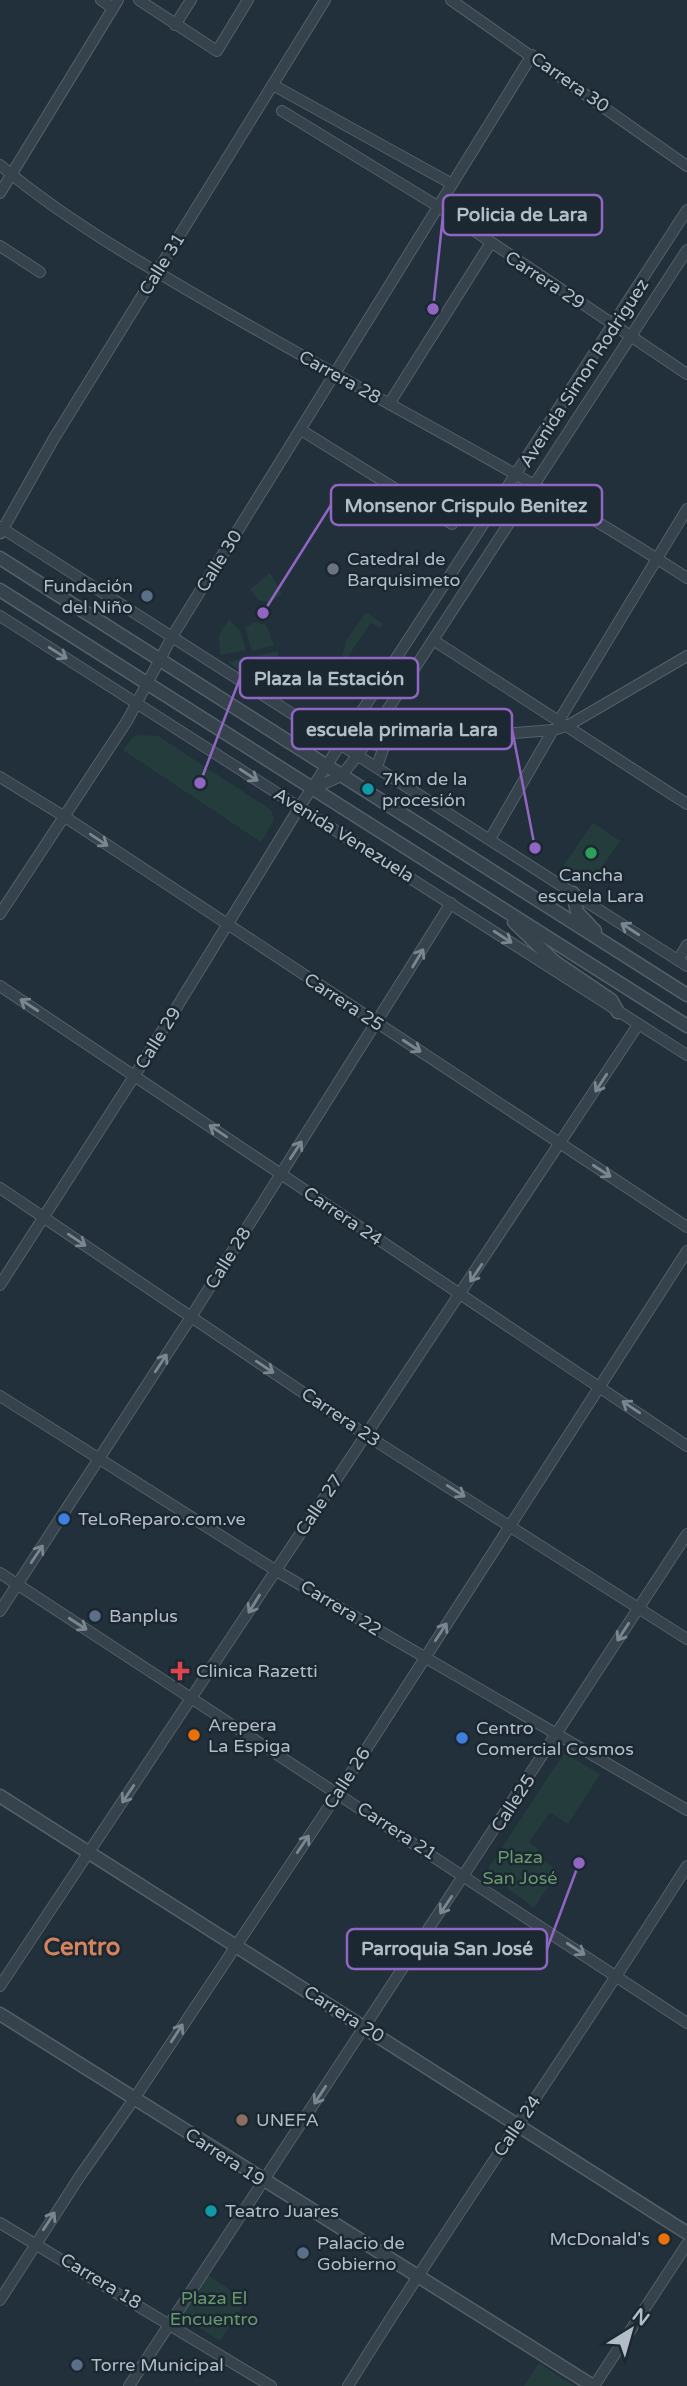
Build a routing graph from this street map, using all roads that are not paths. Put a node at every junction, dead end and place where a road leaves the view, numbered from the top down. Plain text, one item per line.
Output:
1 (101, 0) edge
2 (139, 0) edge
3 (191, 0) edge
4 (248, 0) edge
5 (325, 0) edge
6 (451, 0) edge
7 (116, 4) edge
8 (175, 25) junction
9 (532, 55) junction
10 (273, 85) junction
11 (282, 111) dead end
12 (0, 165) edge
13 (687, 166) edge
14 (11, 175) junction
15 (452, 184) junction
16 (0, 193) edge
17 (439, 208) junction
18 (687, 211) edge
19 (490, 244) junction
20 (0, 246) edge
21 (687, 250) edge
22 (40, 272) dead end
23 (157, 272) junction
24 (615, 326) junction
25 (629, 337) junction
26 (687, 374) edge
27 (335, 376) junction
28 (389, 404) junction
29 (301, 430) junction
30 (519, 473) junction
31 (534, 483) junction
32 (687, 509) edge
33 (452, 524) dead end
34 (1, 529) edge
35 (0, 558) edge
36 (657, 559) junction
37 (687, 579) edge
38 (0, 590) edge
39 (0, 616) edge
40 (174, 636) junction
41 (433, 640) junction
42 (687, 656) edge
43 (160, 659) junction
44 (149, 684) junction
45 (137, 703) junction
46 (564, 722) junction
47 (553, 730) junction
48 (366, 743) junction
49 (342, 745) junction
50 (384, 746) junction
51 (358, 755) junction
52 (327, 766) junction
53 (377, 766) junction
54 (341, 776) junction
55 (0, 778) edge
56 (312, 789) junction
57 (687, 804) edge
58 (299, 808) junction
59 (65, 817) junction
60 (490, 839) junction
61 (573, 893) junction
62 (451, 903) junction
63 (504, 911) junction
64 (0, 914) edge
65 (228, 925) junction
66 (687, 945) edge
67 (682, 963) edge
68 (0, 986) edge
69 (676, 988) junction
70 (687, 995) edge
71 (618, 1012) junction
72 (377, 1024) junction
73 (638, 1026) junction
74 (687, 1026) edge
75 (687, 1055) edge
76 (135, 1075) junction
77 (561, 1144) junction
78 (281, 1175) junction
79 (0, 1188) edge
80 (44, 1217) junction
81 (687, 1227) edge
82 (687, 1251) edge
83 (0, 1285) edge
84 (461, 1294) junction
85 (191, 1317) junction
86 (598, 1385) junction
87 (0, 1396) edge
88 (366, 1435) junction
89 (687, 1446) edge
90 (99, 1456) junction
91 (511, 1525) junction
92 (687, 1534) edge
93 (275, 1570) junction
94 (0, 1573) edge
95 (17, 1584) junction
96 (638, 1609) junction
97 (0, 1611) edge
98 (687, 1639) edge
99 (424, 1657) junction
100 (193, 1699) junction
101 (556, 1735) junction
102 (338, 1793) junction
103 (0, 1796) edge
104 (687, 1811) edge
105 (88, 1852) junction
106 (687, 1866) edge
107 (466, 1876) junction
108 (234, 1945) junction
109 (618, 1976) junction
110 (0, 1986) edge
111 (0, 2014) edge
112 (687, 2023) edge
113 (364, 2027) junction
114 (134, 2099) junction
115 (519, 2124) junction
116 (263, 2182) junction
117 (0, 2222) edge
118 (687, 2233) edge
119 (36, 2242) junction
120 (687, 2244) edge
121 (416, 2276) junction
122 (0, 2300) edge
123 (171, 2324) junction
124 (129, 2386) edge
125 (271, 2386) edge
126 (348, 2386) edge
127 (594, 2386) edge

1 - 7 street
2 - 8 street
3 - 8 street
4 - 8 street
5 - 10 street, Calle 31
6 - 9 street, Carrera 30
7 - 14 street
9 - 13 street, Carrera 30
9 - 15 street, Calle 30
10 - 15 street
10 - 23 street, Calle 31
11 - 17 street, Carrera 29
12 - 14 street, Carrera 28
14 - 16 street
14 - 23 street, Carrera 28
15 - 17 street, Calle 30
17 - 19 street, Carrera 29
17 - 27 street, Calle 30
18 - 24 street, Avenida Simon Rodriguez
19 - 24 street, Carrera 29
19 - 28 street
20 - 22 street
21 - 25 street, Avenida Simon Rodriguez
23 - 27 street, Carrera 28
23 - 34 street, Calle 31
24 - 25 street, Carrera 29
24 - 30 street, Avenida Simon Rodriguez
25 - 26 street, Carrera 29
25 - 31 street, Avenida Simon Rodriguez
27 - 28 street, Carrera 28
27 - 29 street, Calle 30
28 - 30 street, Carrera 28
29 - 33 street
29 - 40 street, Calle 30
30 - 31 street, Carrera 28
30 - 49 street, Avenida Simon Rodriguez
31 - 36 street, Carrera 28
31 - 41 street, Avenida Simon Rodriguez
32 - 36 street
34 - 40 street
35 - 43 street
36 - 37 street, Carrera 28
36 - 46 street
38 - 44 street, Avenida Venezuela
39 -> 45 street, Avenida Venezuela
40 - 43 street, Calle 30
40 - 49 street
41 - 46 street
41 - 48 street, Avenida Simon Rodriguez
42 - 46 street
43 - 44 street, Calle 30
43 - 52 street
44 - 45 street, Calle 30
44 - 56 street, Avenida Venezuela
45 -> 58 street, Avenida Venezuela
45 - 59 street, Calle 30
46 - 47 street
46 - 57 street
47 - 50 street
47 - 60 street
48 - 50 street
48 - 51 street, Avenida Simon Rodriguez
49 - 51 street
49 - 52 street, Avenida Simon Rodriguez
50 - 53 street
51 - 53 street
51 - 54 street, Avenida Simon Rodriguez
52 - 54 street
52 - 56 street, Avenida Simon Rodriguez
53 - 60 street
54 - 56 street, Avenida Simon Rodriguez
54 - 69 street
55 - 59 street, Carrera 25
56 - 58 street, Calle 29
56 - 63 street, Avenida Venezuela
58 - 62 street, Avenida Venezuela
58 - 65 street, Calle 29
59 - 64 street, Calle 30
59 -> 65 street, Carrera 25
60 - 61 street
67 -> 61 street
61 - 69 street
62 -> 71 street, Avenida Venezuela
72 -> 62 street, Calle 28
63 - 71 street
63 - 74 street, Avenida Venezuela
65 - 72 street, Carrera 25
65 - 76 street, Calle 29
66 - 67 street
76 -> 68 street, Carrera 24
69 - 70 street
71 - 73 street, Avenida Venezuela
72 -> 77 street, Carrera 25
78 -> 72 street, Calle 28
73 - 75 street, Avenida Venezuela
73 -> 77 street, Calle 27
78 -> 76 street, Carrera 24
76 - 80 street, Calle 29
77 -> 81 street, Carrera 25
77 -> 84 street, Calle 27
78 - 84 street, Carrera 24
78 - 85 street, Calle 28
79 - 80 street, Carrera 23
80 - 83 street, Calle 29
80 -> 85 street, Carrera 23
82 - 86 street, Calle 26
84 - 86 street, Carrera 24
84 - 88 street, Calle 27
85 -> 88 street, Carrera 23
90 -> 85 street, Calle 28
89 -> 86 street, Carrera 24
86 - 91 street, Calle 26
87 - 90 street, Carrera 22
88 -> 91 street, Carrera 23
88 - 93 street, Calle 27
90 - 93 street, Carrera 22
95 -> 90 street, Calle 28
91 - 96 street, Carrera 23
99 -> 91 street, Calle 26
92 - 96 street, Calle25
93 - 99 street, Carrera 22
93 -> 100 street, Calle 27
94 - 95 street, Carrera 21
95 - 97 street, Calle 28
95 -> 100 street, Carrera 21
96 - 98 street, Carrera 23
96 -> 101 street, Calle25
99 - 101 street, Carrera 22
99 - 102 street, Calle 26
100 - 102 street, Carrera 21
100 -> 105 street, Calle 27
101 - 104 street, Carrera 22
101 - 107 street, Calle25
102 - 107 street, Carrera 21
108 -> 102 street, Calle 26
103 - 105 street, Carrera 20
105 - 108 street, Carrera 20
105 - 110 street, Calle 27
106 - 109 street, Calle 24
107 -> 109 street, Carrera 21
107 -> 113 street, Calle25
108 - 113 street, Carrera 20
114 -> 108 street, Calle 26
109 - 112 street, Carrera 21
109 - 115 street, Calle 24
111 - 114 street, Carrera 19
113 - 115 street, Carrera 20
113 -> 116 street, Calle25
114 - 116 street, Carrera 19
119 -> 114 street, Calle 26
115 - 118 street, Carrera 20
115 - 121 street, Calle 24
116 - 121 street, Carrera 19
116 - 123 street, Calle25
117 - 119 street, Carrera 18
119 - 122 street, Calle 26
119 - 123 street, Carrera 18
120 - 127 street
121 - 126 street, Calle 24
121 - 127 street, Carrera 19
123 - 124 street, Calle25
123 - 125 street, Carrera 18

